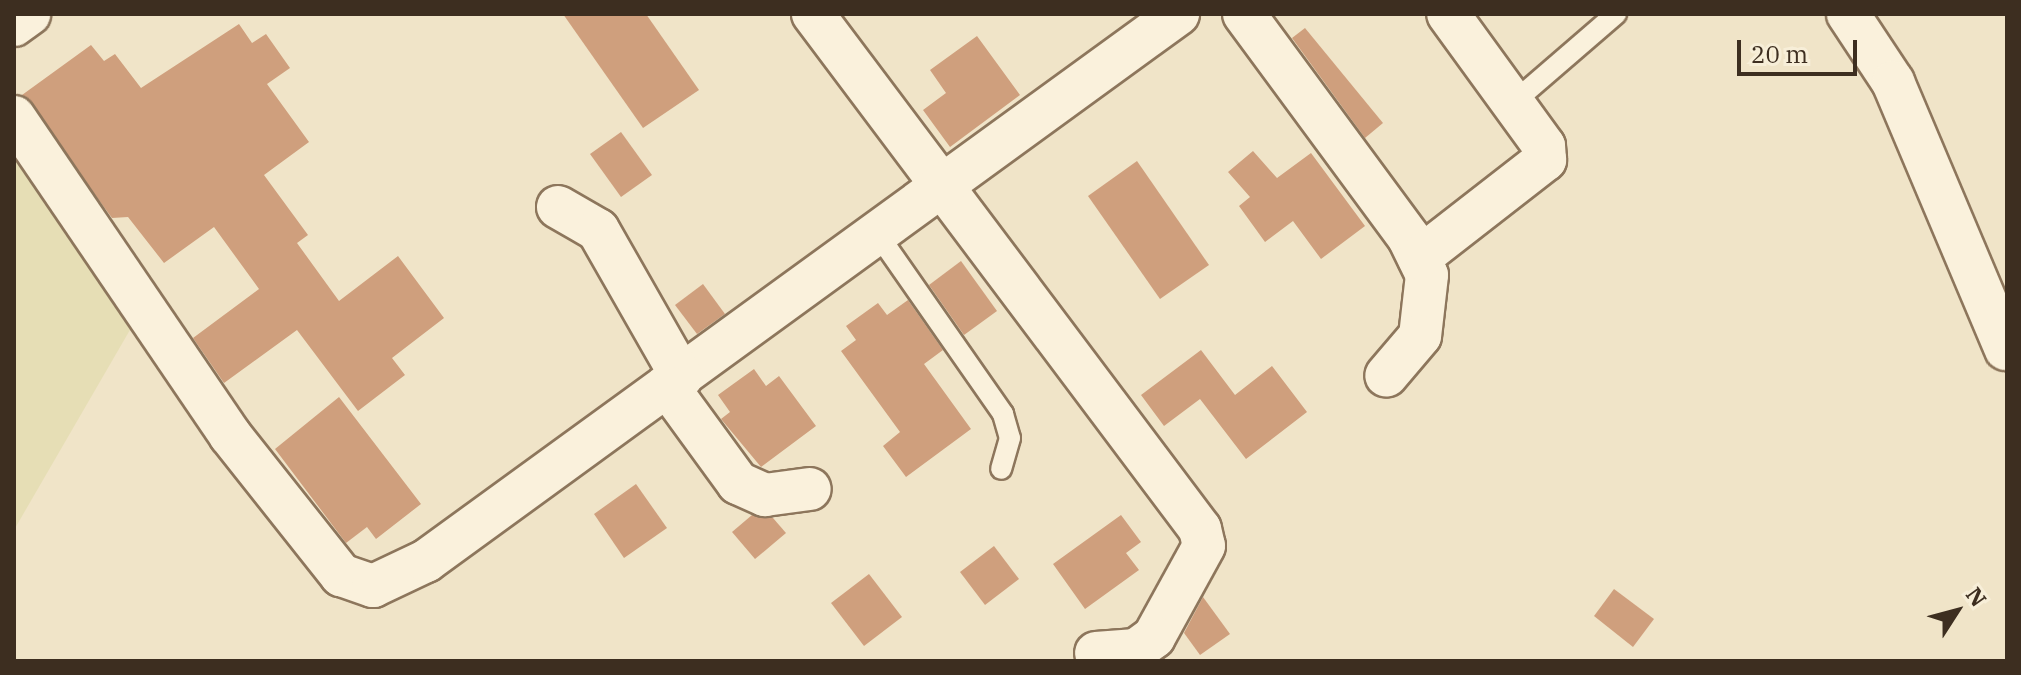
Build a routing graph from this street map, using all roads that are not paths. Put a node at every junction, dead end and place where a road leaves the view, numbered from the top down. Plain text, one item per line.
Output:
1 (29, 14) edge
2 (813, 14) edge
3 (1178, 14) edge
4 (1244, 14) edge
5 (1448, 14) edge
6 (1616, 14) edge
7 (1848, 14) edge
8 (14, 25) edge
9 (1514, 102) junction
10 (15, 122) edge
11 (944, 189) junction
12 (558, 207) dead end
13 (879, 236) junction
14 (1419, 258) junction
15 (2006, 349) edge
16 (1386, 376) dead end
17 (675, 382) junction
18 (1001, 469) dead end
19 (810, 489) dead end
20 (1096, 653) dead end

1 - 8 street
2 - 11 street
3 - 11 street
4 - 14 street
5 - 9 street
6 - 9 lane
7 - 15 street
9 - 14 street
10 - 17 street
11 - 13 street
11 - 20 street
12 - 17 street
13 - 17 street
13 - 18 lane
14 - 16 street
17 - 19 street

